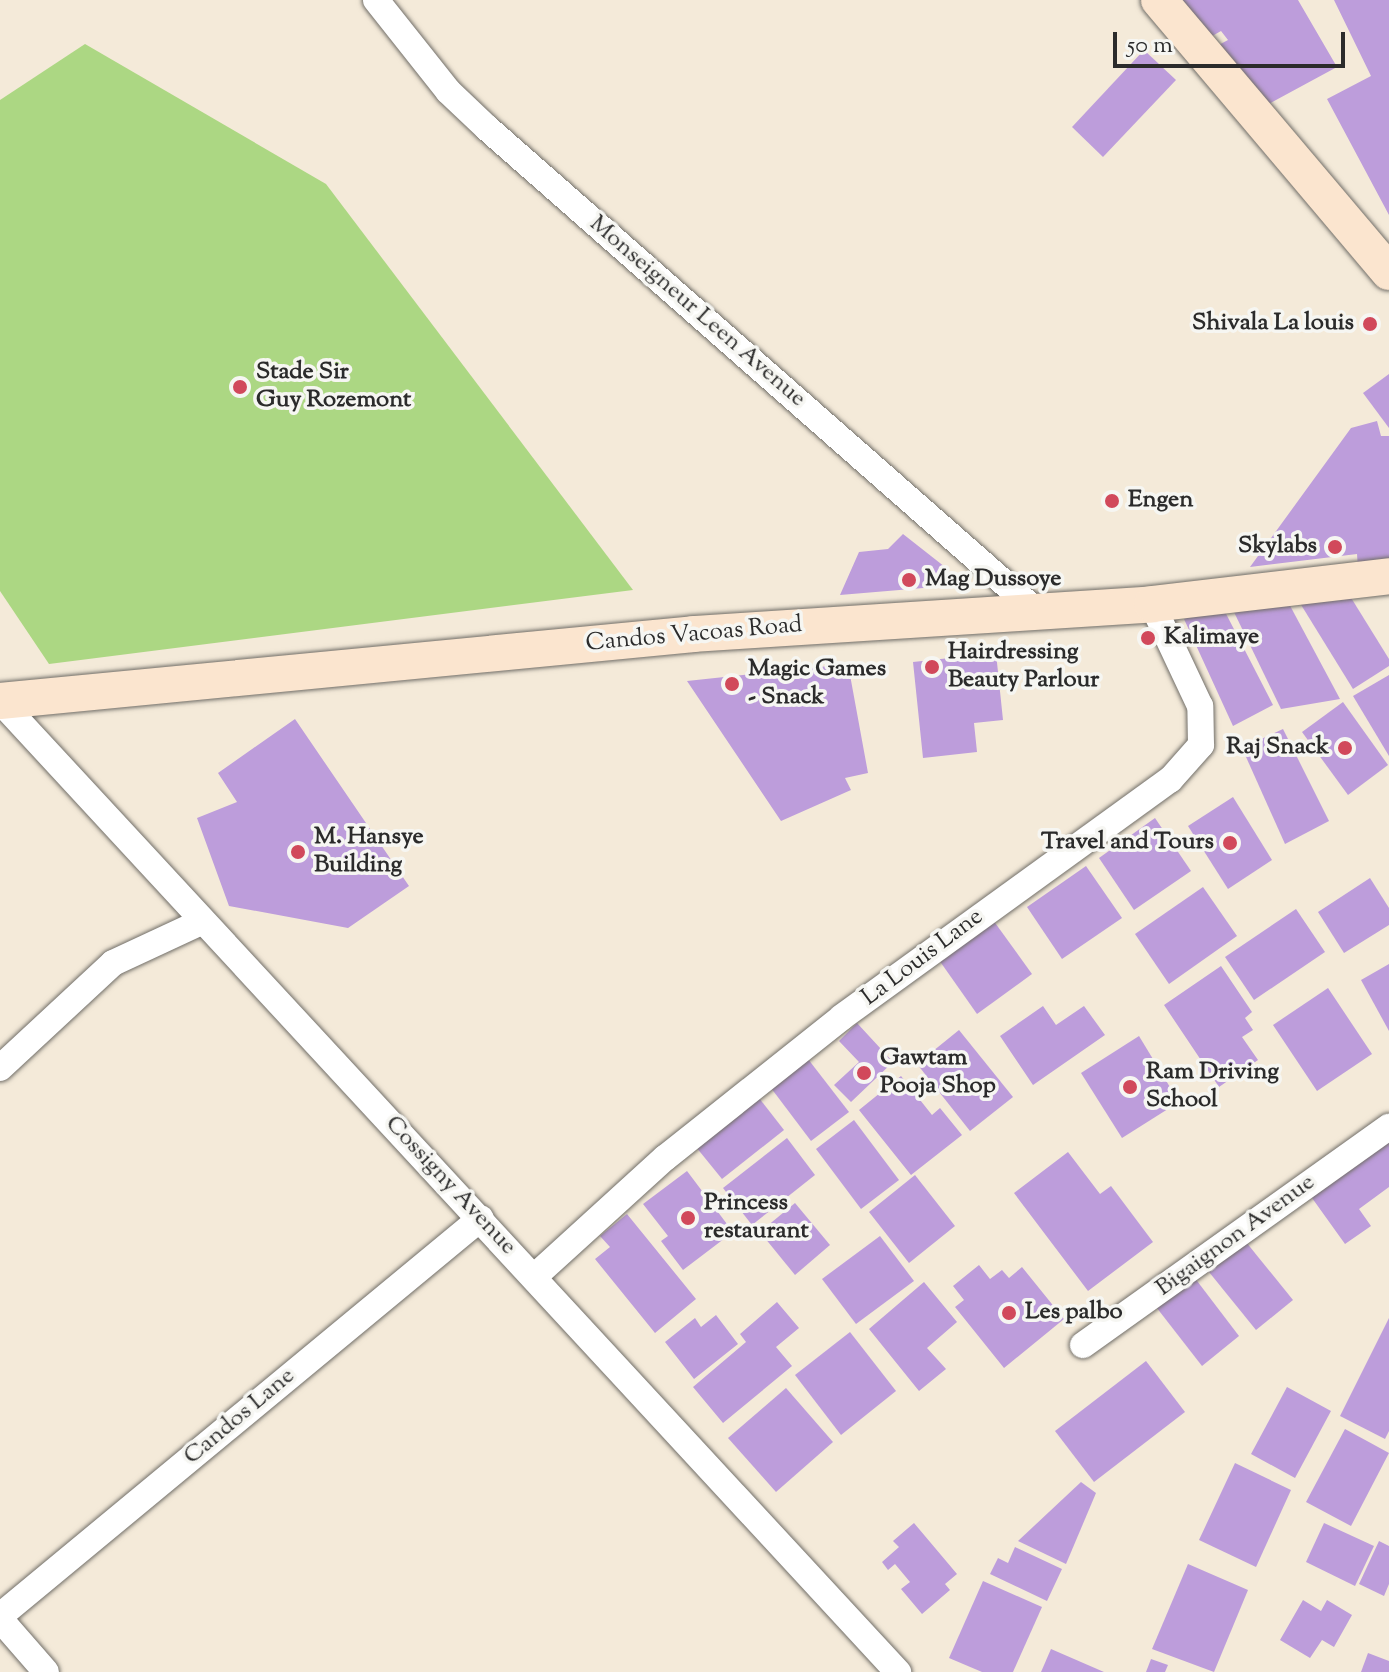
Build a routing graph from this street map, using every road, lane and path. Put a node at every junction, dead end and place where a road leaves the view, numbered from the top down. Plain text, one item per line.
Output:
1 (376, 0) edge
2 (1159, 0) edge
3 (1389, 272) edge
4 (1389, 576) edge
5 (1152, 604) junction
6 (1034, 609) junction
7 (0, 701) edge
8 (203, 921) junction
9 (0, 1068) edge
10 (1389, 1127) edge
11 (481, 1218) junction
12 (534, 1277) junction
13 (1083, 1345) dead end
14 (0, 1618) edge
15 (889, 1669) edge
16 (46, 1672) edge

1 - 6 street, Monseigneur Leen Avenue
2 - 3 main road
4 - 5 main road, Candos Vacoas Road
5 - 6 main road, Candos Vacoas Road
5 - 12 street, La Louis Lane
6 - 7 main road, Candos Vacoas Road
7 - 8 street, Cossigny Avenue
8 - 9 street
8 - 11 street, Cossigny Avenue
10 - 13 street, Bigaignon Avenue
11 - 12 street, Cossigny Avenue
11 - 14 street, Candos Lane
12 - 15 street, Cossigny Avenue
14 - 16 street

